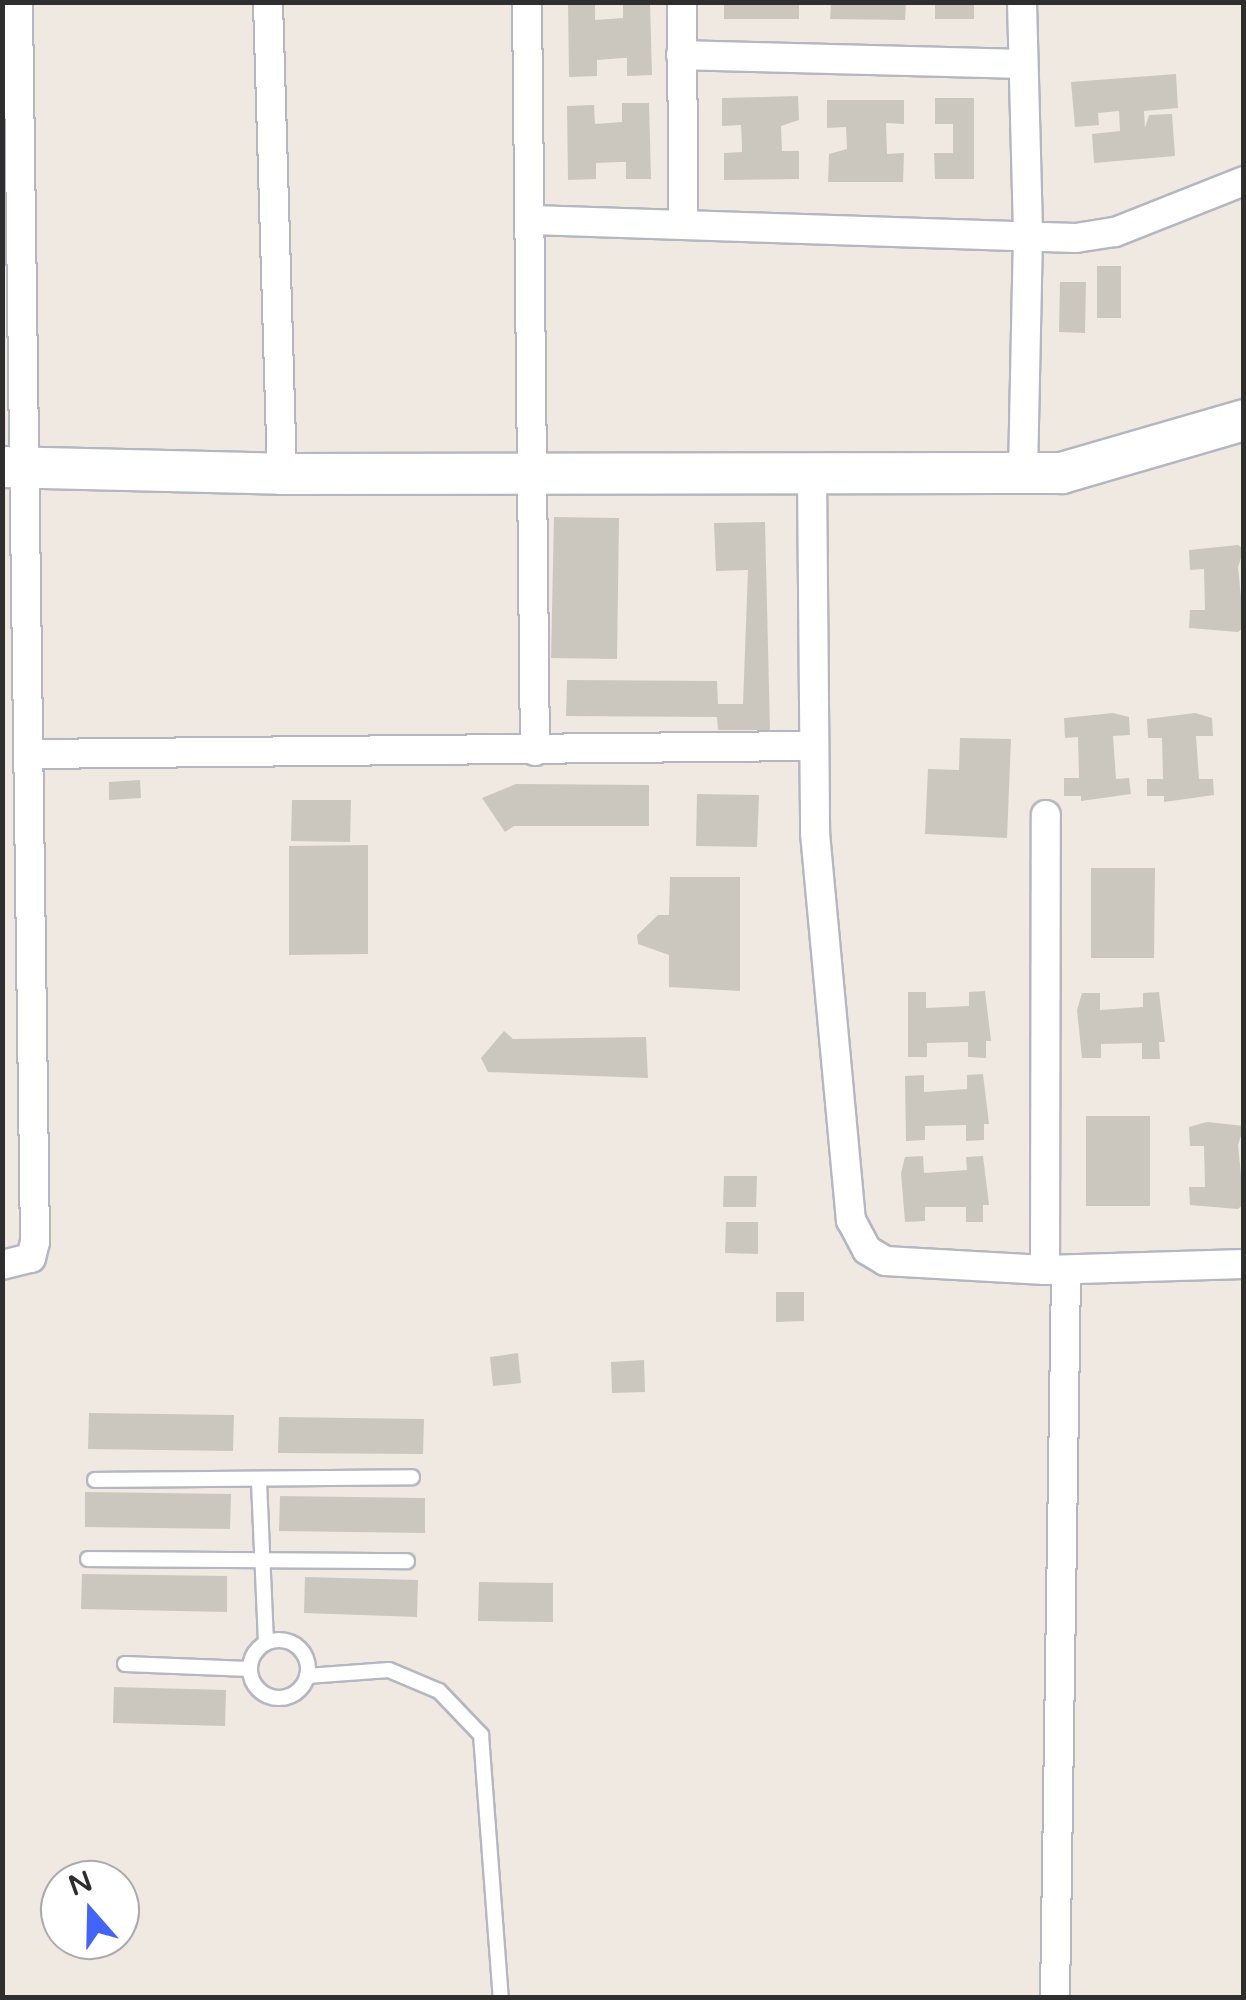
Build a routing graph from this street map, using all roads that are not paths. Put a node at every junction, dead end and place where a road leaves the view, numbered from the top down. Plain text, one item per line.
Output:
1 (18, 2) edge
2 (268, 2) edge
3 (527, 2) edge
4 (682, 2) edge
5 (1022, 2) edge
6 (681, 55) junction
7 (1020, 64) junction
8 (1244, 181) edge
9 (532, 220) junction
10 (683, 222) junction
11 (12, 230) edge
12 (1028, 234) junction
13 (1244, 420) edge
14 (15, 467) edge
15 (812, 473) junction
16 (1023, 473) junction
17 (282, 474) junction
18 (530, 474) junction
19 (813, 746) junction
20 (535, 751) junction
21 (32, 754) junction
22 (1046, 815) dead end
23 (1244, 1264) edge
24 (2, 1265) edge
25 (1055, 1270) junction
26 (412, 1477) dead end
27 (94, 1480) dead end
28 (258, 1482) junction
29 (88, 1559) dead end
30 (407, 1561) dead end
31 (259, 1564) junction
32 (266, 1642) junction
33 (126, 1664) dead end
34 (249, 1670) junction
35 (307, 1676) junction
36 (502, 1998) edge
37 (1055, 1998) edge

1 - 11 street
2 - 17 street
3 - 9 street
4 - 6 street
5 - 7 street
6 - 7 street
6 - 10 street
7 - 12 street
8 - 12 street
9 - 10 street
9 - 18 street
10 - 12 street
11 - 14 street
12 - 16 street
13 - 16 street
14 - 17 street
14 - 21 street
15 - 16 street
15 - 18 street
15 - 19 street
17 - 18 street
18 - 20 street
19 - 20 street
19 - 25 street
20 - 21 street
21 - 24 street
22 - 25 street
23 - 25 street
25 - 37 street
26 - 28 lane
27 - 28 lane
28 - 31 lane
29 - 31 lane
30 - 31 lane
31 - 32 lane
32 - 34 lane
32 - 35 lane
33 - 34 lane
34 - 35 lane
35 - 36 lane

